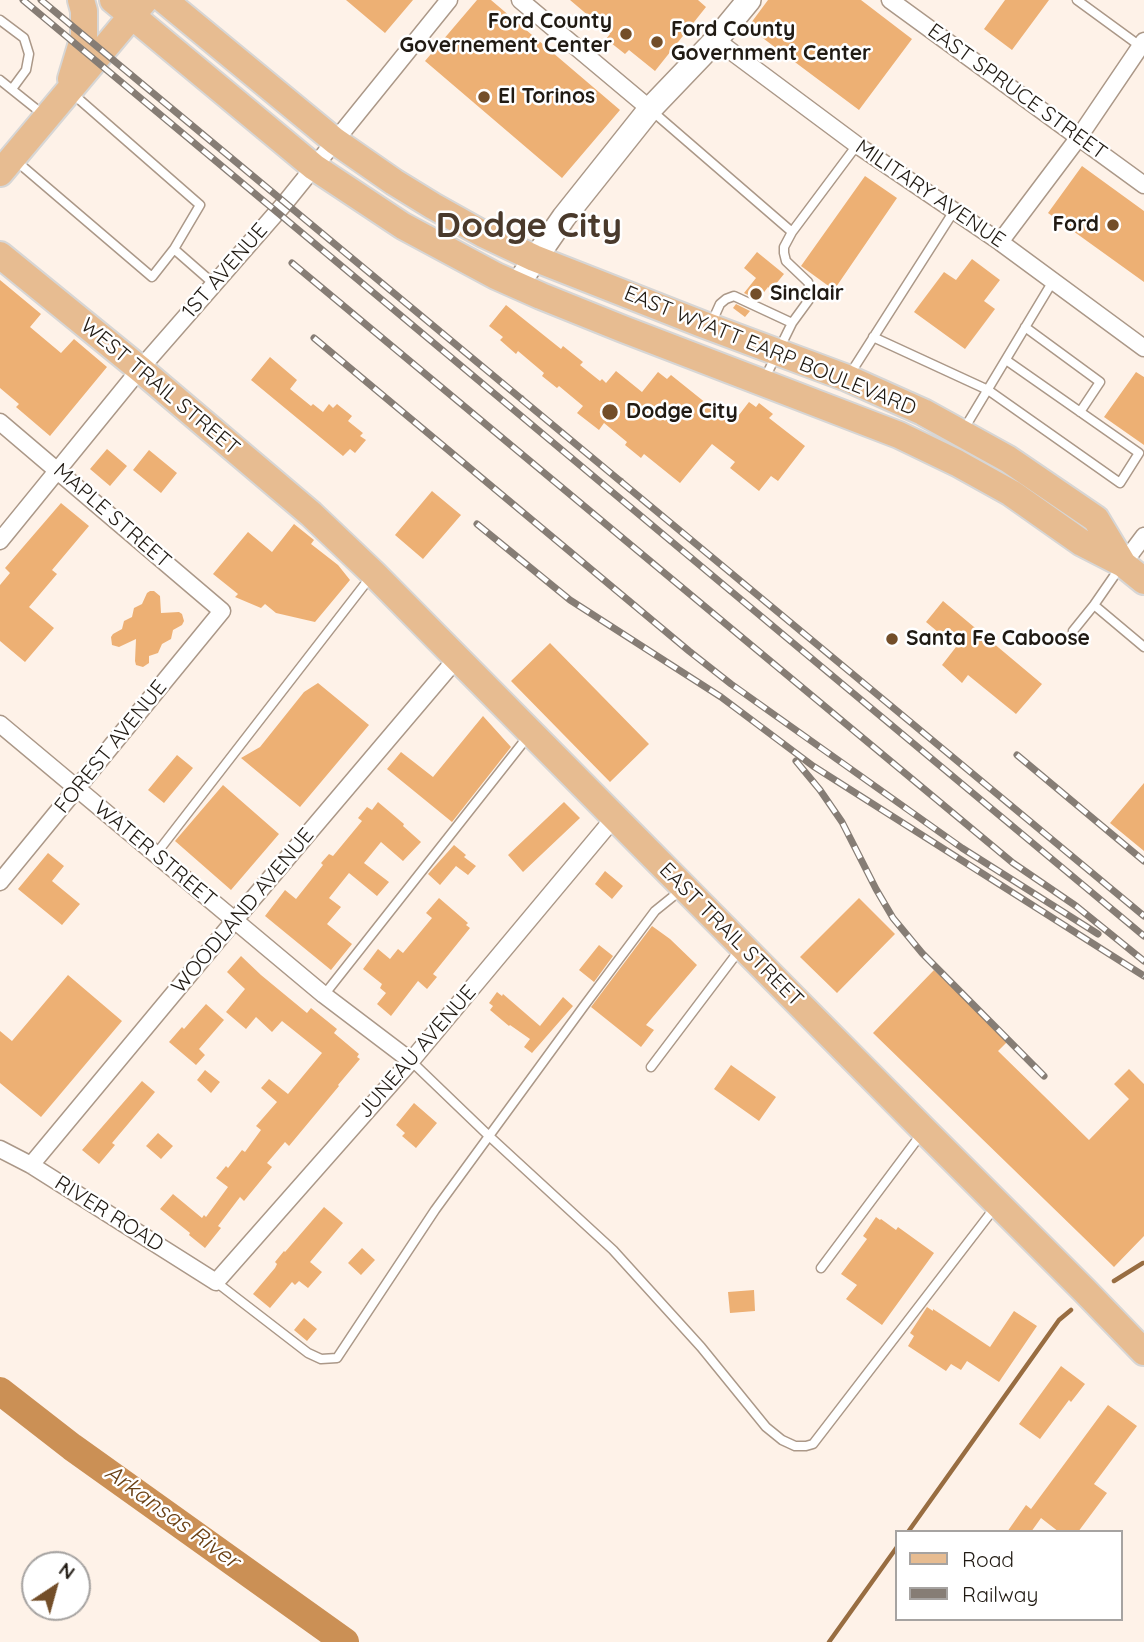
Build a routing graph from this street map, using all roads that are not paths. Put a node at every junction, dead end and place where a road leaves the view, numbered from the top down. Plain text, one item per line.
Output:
1 (81, 0) edge
2 (164, 0) edge
3 (449, 0) edge
4 (520, 0) edge
5 (749, 0) edge
6 (890, 0) edge
7 (1077, 0) edge
8 (130, 5) edge
9 (0, 20) edge
10 (716, 40) junction
11 (1142, 43) edge
12 (0, 80) edge
13 (12, 89) junction
14 (67, 93) junction
15 (650, 109) junction
16 (47, 118) junction
17 (1079, 137) junction
18 (335, 141) junction
19 (857, 145) junction
20 (6, 166) edge
21 (314, 167) junction
22 (1144, 185) edge
23 (954, 211) junction
24 (792, 232) junction
25 (1000, 242) junction
26 (174, 249) junction
27 (0, 255) edge
28 (534, 258) junction
29 (1053, 281) junction
30 (214, 284) junction
31 (517, 285) junction
32 (792, 323) junction
33 (710, 327) junction
34 (1025, 327) junction
35 (873, 337) junction
36 (1144, 348) edge
37 (776, 352) junction
38 (1006, 360) junction
39 (140, 369) junction
40 (847, 379) junction
41 (763, 382) junction
42 (988, 390) junction
43 (1080, 412) junction
44 (0, 422) edge
45 (962, 433) junction
46 (58, 471) junction
47 (318, 520) joint
48 (1144, 536) edge
49 (0, 541) edge
50 (1123, 564) junction
51 (373, 573) junction
52 (1144, 581) edge
53 (1094, 605) junction
54 (222, 611) joint
55 (1073, 631) dead end
56 (1144, 647) edge
57 (457, 658) junction
58 (0, 724) edge
59 (531, 733) junction
60 (78, 788) junction
61 (614, 818) junction
62 (156, 854) junction
63 (0, 883) edge
64 (684, 887) junction
65 (234, 920) junction
66 (742, 946) junction
67 (324, 995) junction
68 (411, 1061) junction
69 (651, 1067) dead end
70 (924, 1130) junction
71 (489, 1136) junction
72 (0, 1149) edge
73 (31, 1165) junction
74 (998, 1204) junction
75 (821, 1268) dead end
76 (216, 1282) junction
77 (1144, 1352) edge

1 - 14 main road
2 - 18 main road
3 - 18 street, 1ST AVENUE
4 - 15 street
5 - 10 street
6 - 17 street, EAST SPRUCE STREET
7 - 11 lane
8 - 14 main road
8 - 21 main road, EAST WYATT EARP BOULEVARD
9 - 13 lane
10 - 15 street
10 - 19 street, MILITARY AVENUE
11 - 17 street
12 - 13 lane
13 - 16 lane
14 - 16 main road
14 - 26 lane
15 - 24 lane
15 - 28 street
16 - 20 main road
17 - 22 street, EAST SPRUCE STREET
17 - 25 street
18 - 21 street, 1ST AVENUE
18 - 28 main road, EAST WYATT EARP BOULEVARD
19 - 23 street, MILITARY AVENUE
19 - 24 lane
20 - 26 lane
21 - 30 street, 1ST AVENUE
21 - 31 main road, EAST WYATT EARP BOULEVARD
23 - 25 street, MILITARY AVENUE
23 - 35 lane
24 - 32 lane
25 - 29 street, MILITARY AVENUE
26 - 30 lane
27 - 39 main road, WEST TRAIL STREET
28 - 31 street
28 - 33 main road, EAST WYATT EARP BOULEVARD
29 - 34 lane
29 - 36 street, MILITARY AVENUE
30 - 39 street, 1ST AVENUE
31 - 41 main road, EAST WYATT EARP BOULEVARD
32 - 33 lane
32 - 37 lane
33 - 37 main road, EAST WYATT EARP BOULEVARD
34 - 38 lane
34 - 43 lane
35 - 40 lane
35 - 42 lane
37 - 40 main road, EAST WYATT EARP BOULEVARD
37 - 41 lane
38 - 42 lane
38 - 43 lane
39 - 46 street, 1ST AVENUE
39 - 47 main road, WEST TRAIL STREET
40 - 45 main road, EAST WYATT EARP BOULEVARD
41 - 50 main road, EAST WYATT EARP BOULEVARD
42 - 43 lane
42 - 45 lane
44 - 46 street, MAPLE STREET
45 - 50 main road, EAST WYATT EARP BOULEVARD
46 - 49 street, 1ST AVENUE
46 - 54 street, MAPLE STREET
47 - 51 main road, EAST TRAIL STREET
48 - 50 street
50 - 52 main road, EAST WYATT EARP BOULEVARD
50 - 53 lane
51 - 57 main road, EAST TRAIL STREET
51 - 62 lane
53 - 55 lane
53 - 56 lane
54 - 60 street, FOREST AVENUE
57 - 59 main road, EAST TRAIL STREET
57 - 65 street, WOODLAND AVENUE
58 - 60 street, WATER STREET
59 - 61 main road, EAST TRAIL STREET
59 - 67 lane
60 - 62 street, WATER STREET
60 - 63 street, FOREST AVENUE
61 - 64 main road, EAST TRAIL STREET
61 - 68 street, JUNEAU AVENUE
62 - 65 street, WATER STREET
64 - 66 main road, EAST TRAIL STREET
64 - 71 lane
65 - 67 street, WATER STREET
65 - 73 street, WOODLAND AVENUE
66 - 69 lane
66 - 70 main road, EAST TRAIL STREET
67 - 68 street, WATER STREET
68 - 71 lane
68 - 76 street, JUNEAU AVENUE
70 - 74 main road, EAST TRAIL STREET
70 - 75 lane
71 - 74 lane
71 - 76 lane
72 - 73 street, RIVER ROAD
73 - 76 street, RIVER ROAD
74 - 77 main road, EAST TRAIL STREET

